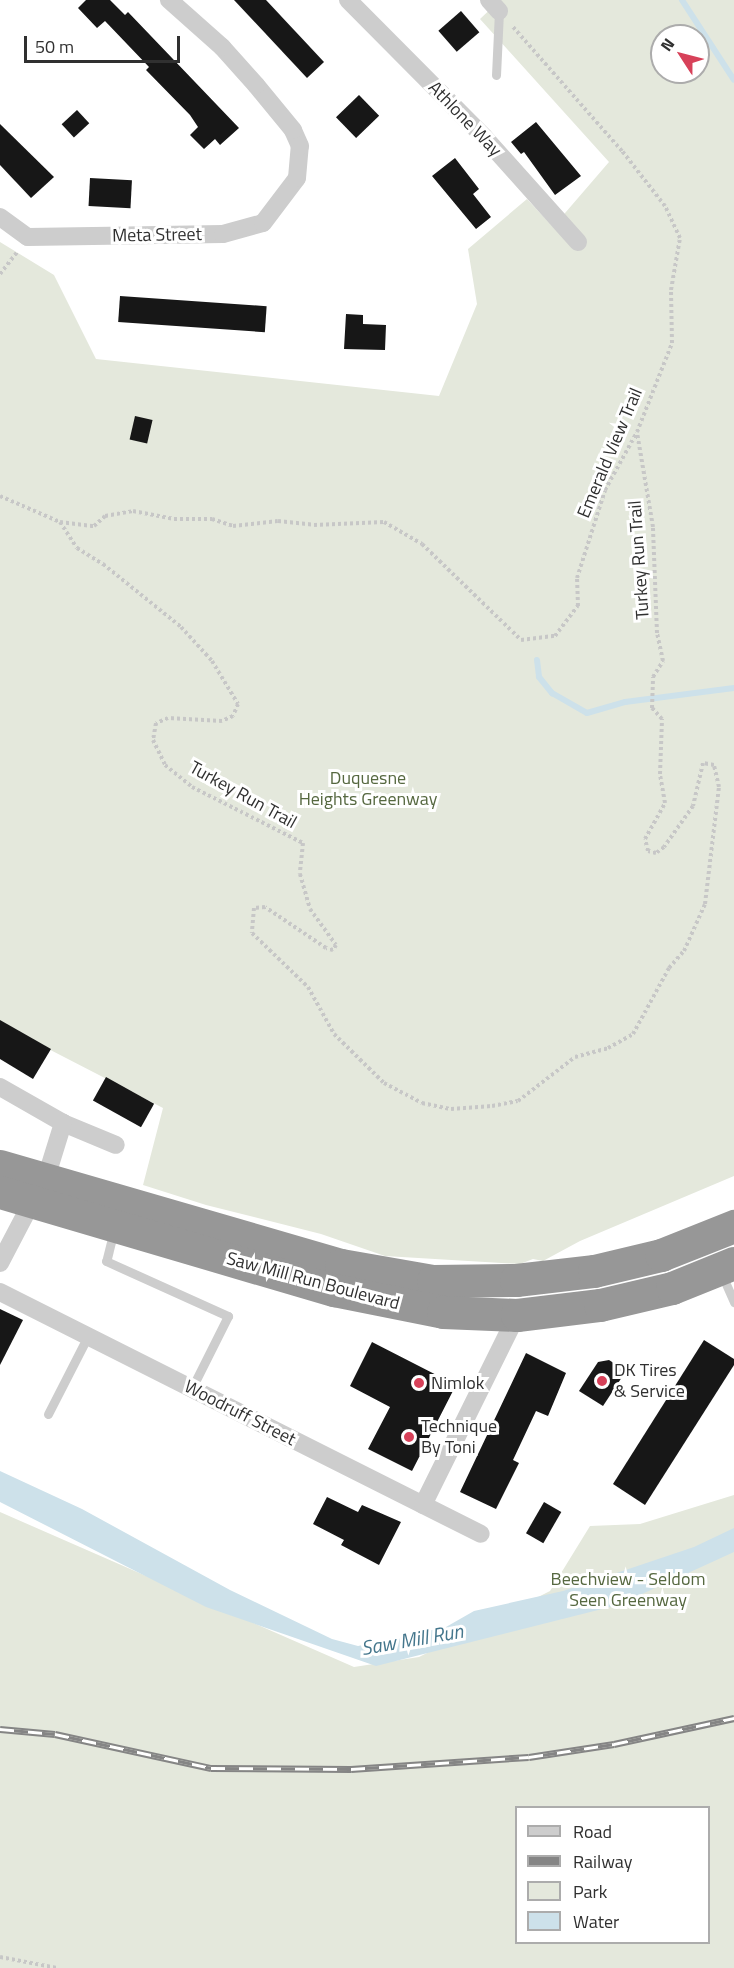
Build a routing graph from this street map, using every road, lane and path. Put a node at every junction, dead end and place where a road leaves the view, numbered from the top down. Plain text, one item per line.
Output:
1 (169, 0) edge
2 (348, 0) edge
3 (494, 5) edge
4 (496, 75) dead end
5 (0, 217) edge
6 (28, 237) junction
7 (578, 242) dead end
8 (0, 274) edge
9 (637, 432) junction
10 (0, 496) edge
11 (60, 522) junction
12 (0, 1087) edge
13 (63, 1123) junction
14 (116, 1145) dead end
15 (0, 1166) edge
16 (39, 1189) junction
17 (0, 1192) edge
18 (116, 1225) junction
19 (734, 1226) edge
20 (0, 1263) edge
21 (727, 1266) edge
22 (555, 1277) junction
23 (0, 1292) edge
24 (734, 1302) edge
25 (517, 1315) junction
26 (88, 1336) junction
27 (192, 1388) junction
28 (48, 1414) dead end
29 (423, 1505) junction
30 (481, 1534) dead end
31 (0, 1957) edge
32 (57, 1968) edge

1 - 6 street, Meta Street
2 - 7 street, Athlone Way
3 - 4 lane
3 - 9 path, Emerald View Trail
5 - 6 street
6 - 8 path
9 - 11 path, Emerald View Trail
9 - 11 path, Turkey Run Trail
10 - 11 path, Emerald View Trail
12 - 13 street
13 - 14 street
13 - 16 street
15 - 16 highway, Saw Mill Run Boulevard
16 - 17 highway, Saw Mill Run Boulevard
16 - 18 highway, Saw Mill Run Boulevard
16 - 20 street
16 - 22 highway, Saw Mill Run Boulevard
18 - 25 highway, Saw Mill Run Boulevard
18 - 27 lane
19 - 22 highway, Saw Mill Run Boulevard
21 - 24 lane
21 - 25 highway, Saw Mill Run Boulevard
22 - 25 highway
23 - 26 street, Woodruff Street
25 - 29 street
26 - 27 street, Woodruff Street
26 - 28 lane
27 - 29 street, Woodruff Street
29 - 30 street, Woodruff Street
31 - 32 path

